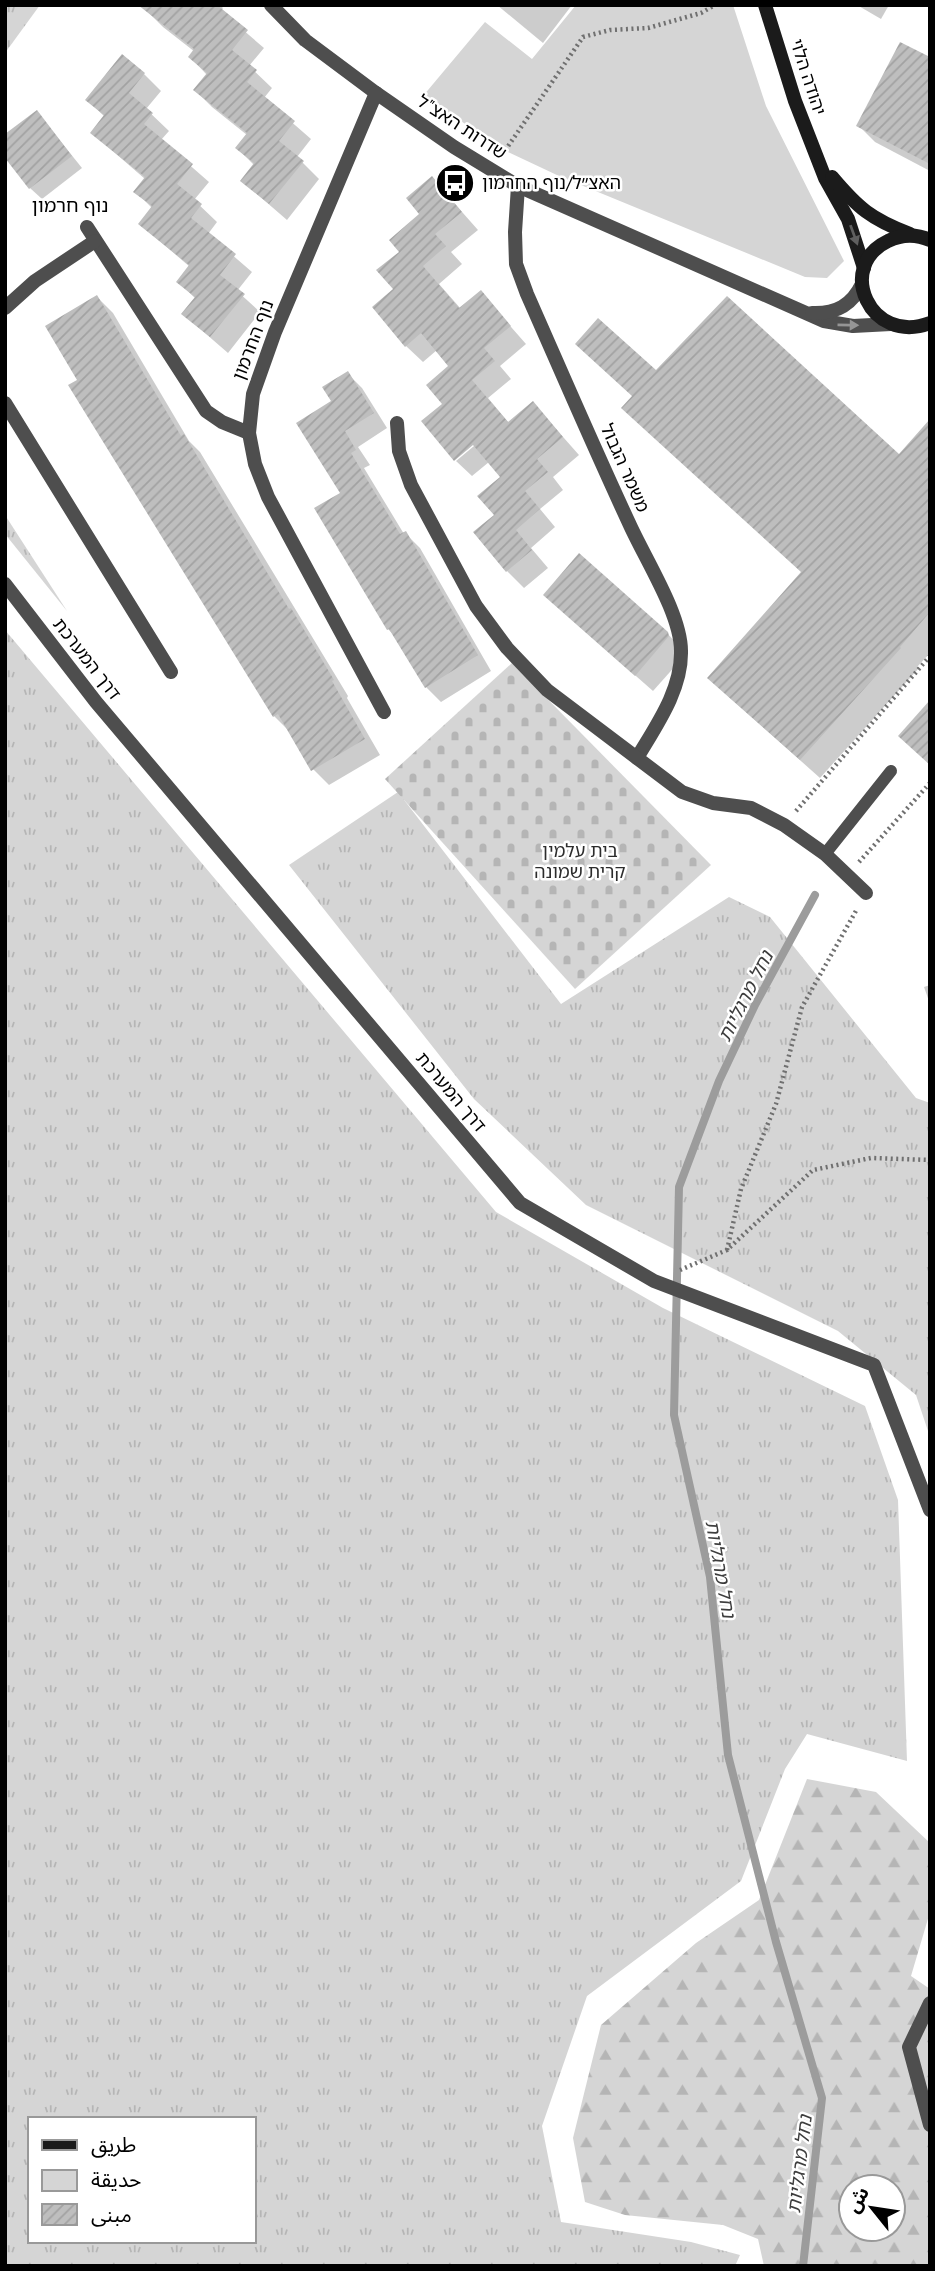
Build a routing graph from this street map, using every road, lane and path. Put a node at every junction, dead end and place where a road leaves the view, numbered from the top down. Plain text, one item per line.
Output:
1 (271, 5) edge
2 (715, 5) edge
3 (765, 5) edge
4 (376, 93) junction
5 (817, 160) junction
6 (492, 170) junction
7 (518, 186) junction
8 (86, 228) dead end
9 (924, 237) edge
10 (95, 241) junction
11 (864, 268) junction
12 (862, 284) junction
13 (5, 308) edge
14 (807, 313) junction
15 (930, 323) edge
16 (891, 324) junction
17 (914, 328) junction
18 (930, 330) edge
19 (5, 403) edge
20 (397, 423) dead end
21 (249, 433) junction
22 (5, 584) edge
23 (930, 656) edge
24 (171, 671) dead end
25 (384, 712) dead end
26 (637, 758) junction
27 (891, 771) dead end
28 (930, 783) edge
29 (784, 825) junction
30 (825, 854) junction
31 (847, 876) junction
32 (866, 893) joint
33 (930, 1160) edge
34 (727, 1250) junction
35 (654, 1281) junction
36 (930, 1510) edge
37 (930, 2003) edge
38 (930, 2125) edge

1 - 4 street, שדרות האצ"ל
2 - 6 path
3 - 5 street, יהודה הלוי
4 - 6 street, שדרות האצ"ל
4 - 21 street, נוף החרמון
5 - 9 street, יהודה הלוי
5 -> 11 street, יהודה הלוי
6 - 7 street, שדרות האצ"ל
7 - 14 street, שדרות האצ"ל
7 - 26 street, משמר הגבול
8 - 10 street
9 - 11 street
10 - 13 street
10 - 21 street
11 - 12 street
12 - 14 street
12 - 16 street
14 -> 16 street, שדרות האצ"ל
15 - 17 street
16 - 17 street
17 - 18 street
19 - 24 street
20 - 26 street
21 - 25 street, נוף החרמון
22 - 35 street, דרך המערכת
23 - 29 path
26 - 29 street
27 - 30 lane
28 - 31 path
29 - 30 street
30 - 31 street
31 - 32 street
32 - 34 path
33 - 34 path
34 - 35 path
35 - 36 street, דרך המערכת
37 - 38 street

